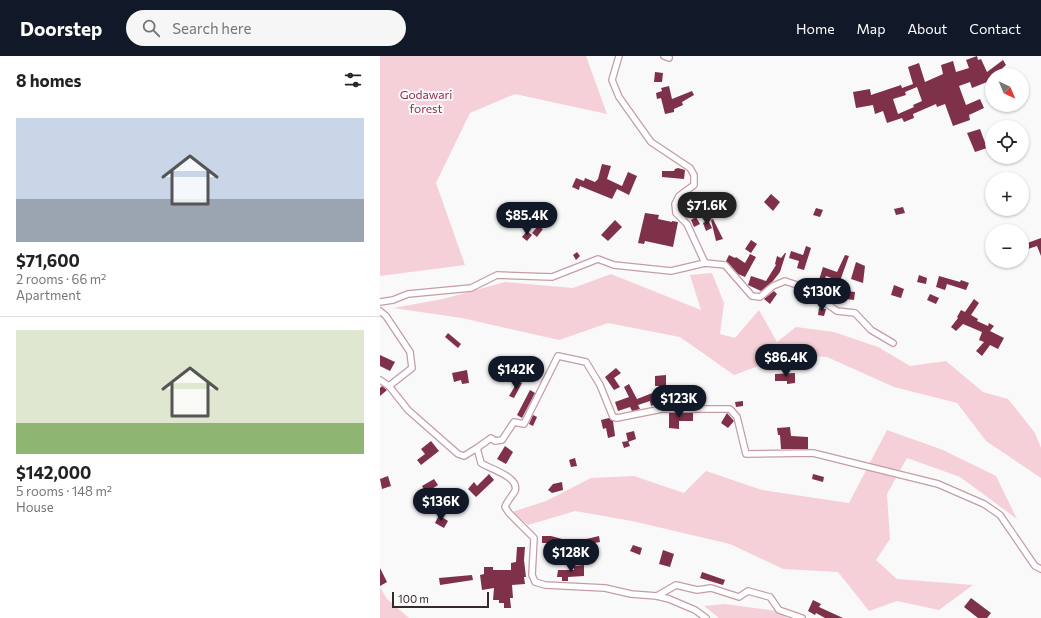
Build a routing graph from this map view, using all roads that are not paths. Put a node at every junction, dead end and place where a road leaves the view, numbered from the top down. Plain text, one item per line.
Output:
1 (619, 57) edge
2 (705, 263) junction
3 (380, 302) edge
4 (380, 311) edge
5 (893, 343) dead end
6 (380, 380) edge
7 (389, 386) junction
8 (477, 448) junction
9 (1041, 569) edge
10 (657, 596) junction
11 (706, 618) edge
12 (802, 618) edge

1 - 2 street
2 - 3 street
2 - 5 street
4 - 7 street
6 - 7 street
7 - 8 street
8 - 9 street
8 - 10 street
10 - 11 street
10 - 12 street

